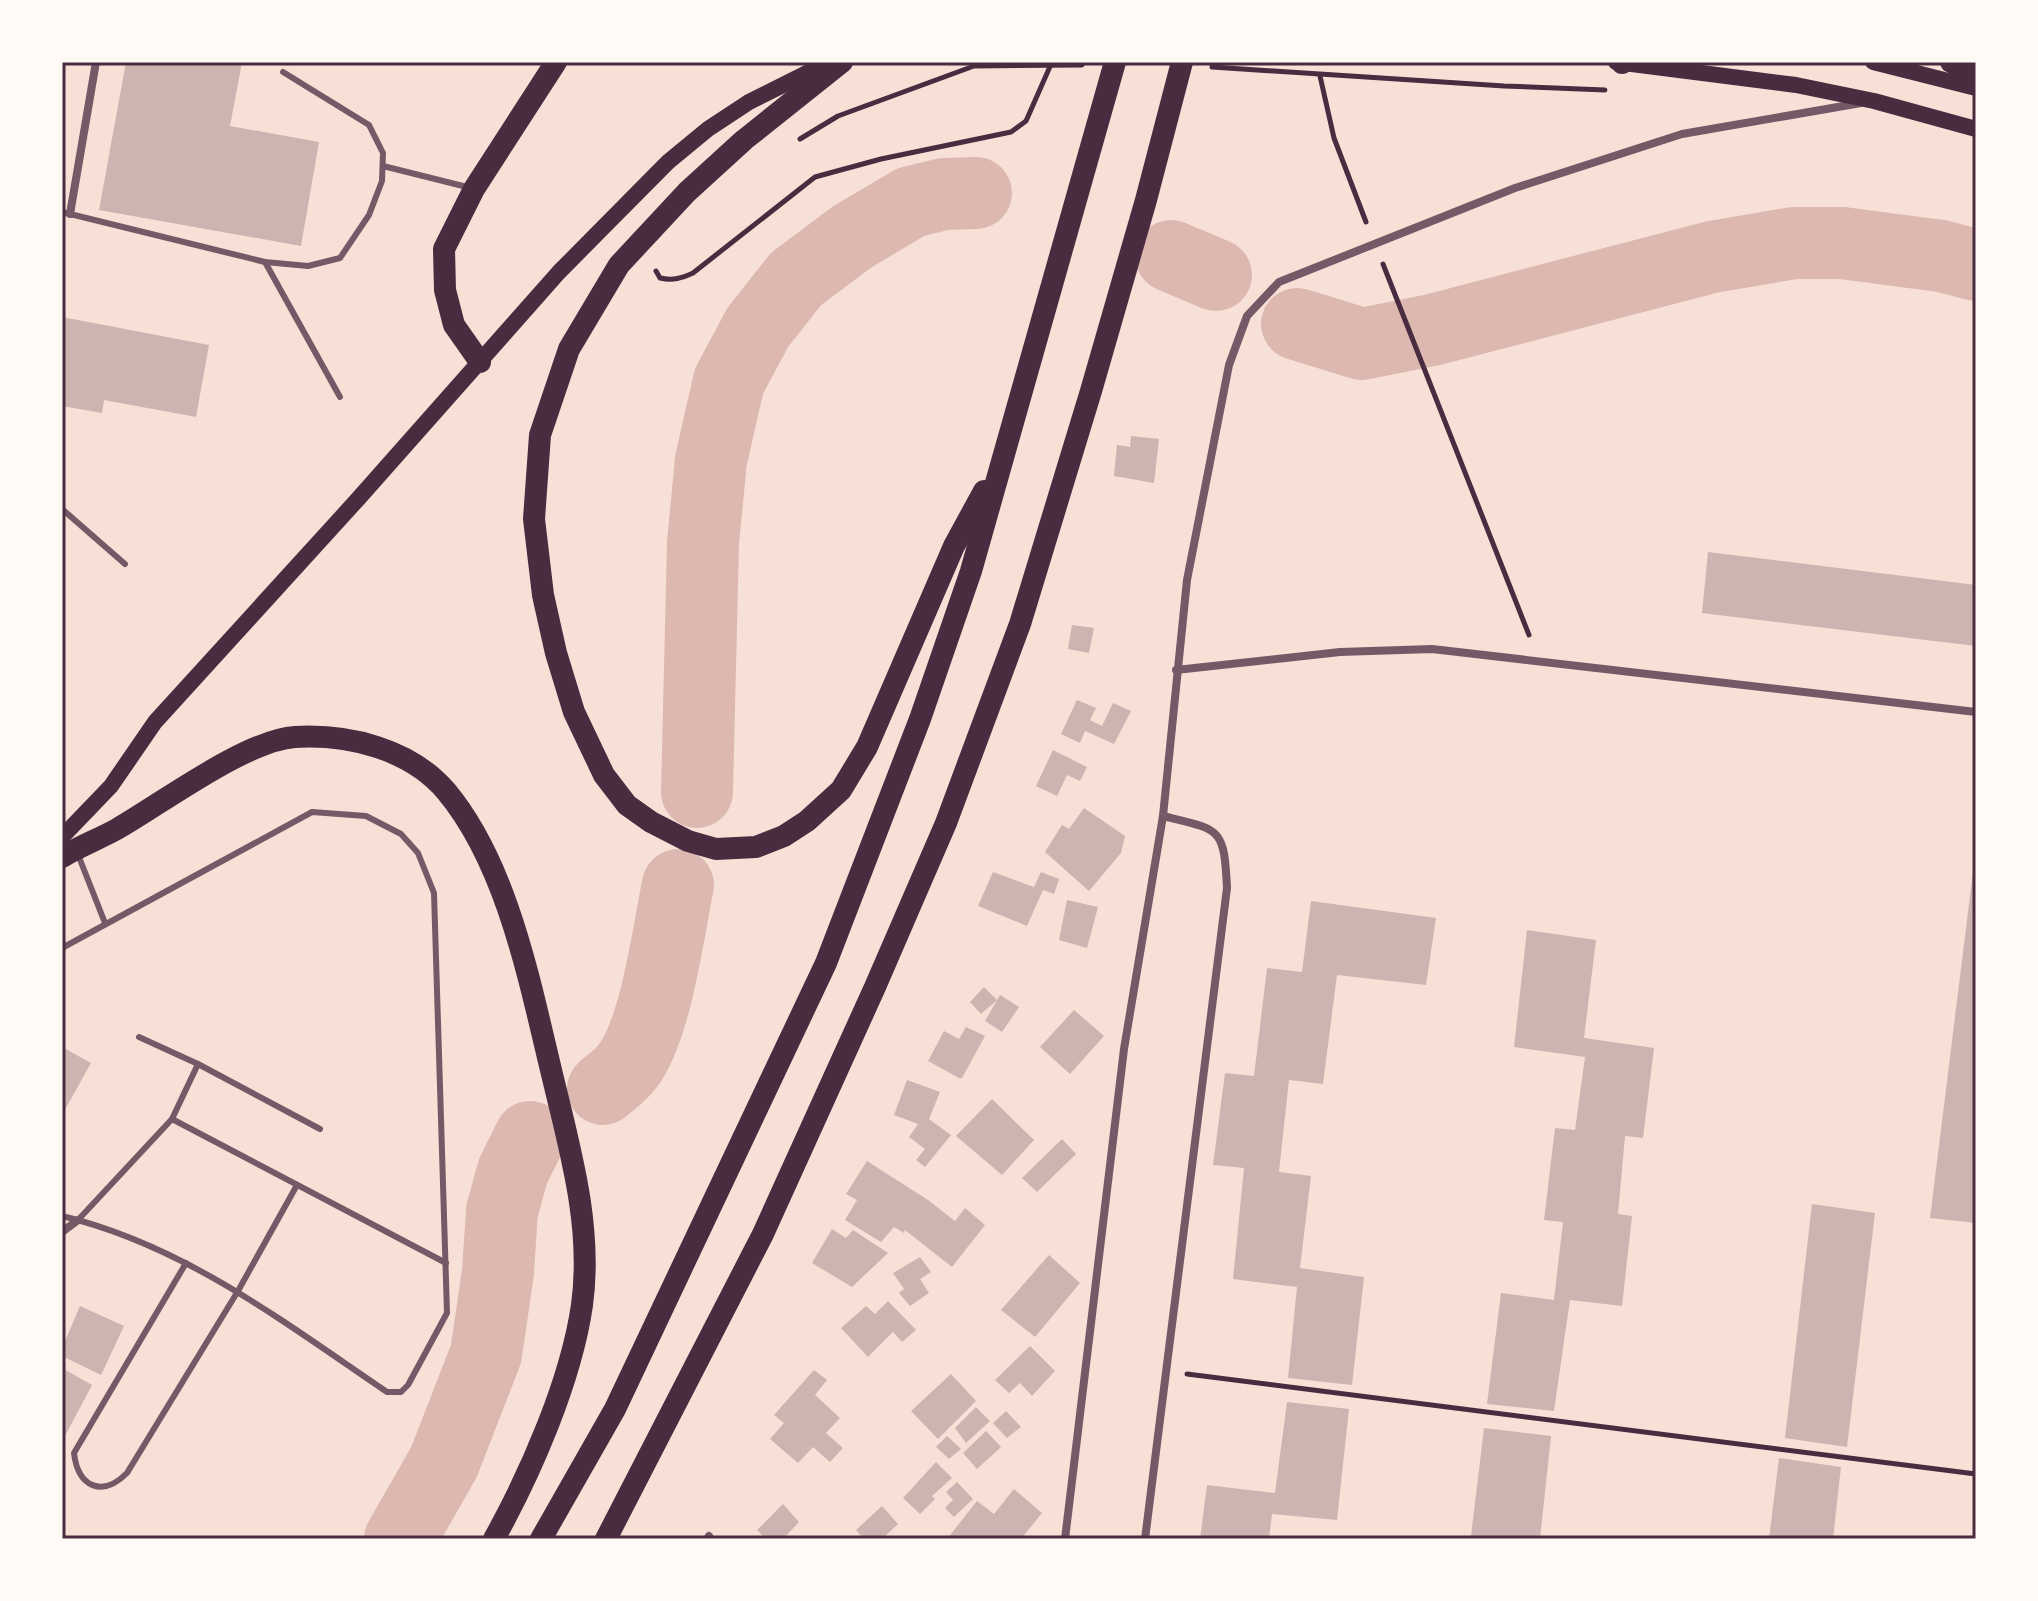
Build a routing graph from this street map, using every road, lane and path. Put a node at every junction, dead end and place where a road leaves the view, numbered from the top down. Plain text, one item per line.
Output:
1 (96, 62) edge
2 (556, 62) edge
3 (829, 62) edge
4 (842, 62) edge
5 (1052, 62) edge
6 (1115, 62) edge
7 (1182, 62) edge
8 (1620, 62) edge
9 (1873, 62) edge
10 (1951, 62) edge
11 (1014, 64) edge
12 (283, 72) dead end
13 (1976, 73) edge
14 (1309, 75) dead end
15 (1320, 76) junction
16 (1976, 88) edge
17 (1611, 90) dead end
18 (1874, 101) junction
19 (1976, 129) edge
20 (791, 144) dead end
21 (383, 166) junction
22 (474, 189) junction
23 (66, 213) edge
24 (1368, 226) dead end
25 (1380, 256) dead end
26 (265, 262) junction
27 (657, 263) dead end
28 (480, 362) junction
29 (340, 397) dead end
30 (1004, 455) junction
31 (62, 509) edge
32 (125, 564) dead end
33 (1540, 662) junction
34 (1176, 670) junction
35 (1976, 712) edge
36 (1163, 816) junction
37 (67, 848) edge
38 (105, 923) junction
39 (62, 948) edge
40 (139, 1037) dead end
41 (198, 1064) junction
42 (172, 1119) junction
43 (320, 1129) dead end
44 (297, 1185) junction
45 (62, 1216) edge
46 (78, 1220) junction
47 (62, 1232) edge
48 (186, 1263) junction
49 (446, 1263) junction
50 (238, 1291) junction
51 (1167, 1371) junction
52 (1976, 1474) edge
53 (494, 1539) edge
54 (541, 1539) edge
55 (606, 1539) edge
56 (1065, 1539) edge
57 (1145, 1539) edge

1 - 23 street
2 - 22 highway
3 - 28 main road
4 - 30 highway
5 - 27 path
6 - 30 highway
7 - 55 highway
8 - 18 main road
9 - 16 main road
10 - 13 highway
11 - 20 path
12 - 21 lane
14 - 15 path
15 - 17 path
15 - 24 path
18 - 19 main road
18 - 34 street
21 - 22 lane
21 - 26 lane
22 - 28 highway
23 - 26 lane
25 - 33 path
26 - 29 lane
28 - 37 main road
30 - 54 highway
31 - 32 lane
33 - 34 street
33 - 35 street
34 - 36 street
36 - 51 street
36 - 56 street
37 - 38 lane
37 - 53 highway
38 - 39 lane
38 - 49 lane
40 - 41 lane
41 - 42 lane
41 - 43 lane
42 - 44 lane
42 - 46 lane
44 - 49 lane
44 - 50 lane
45 - 46 lane
46 - 47 street
46 - 48 lane
48 - 50 lane
48 - 50 lane
49 - 50 lane
51 - 52 path
51 - 57 street

